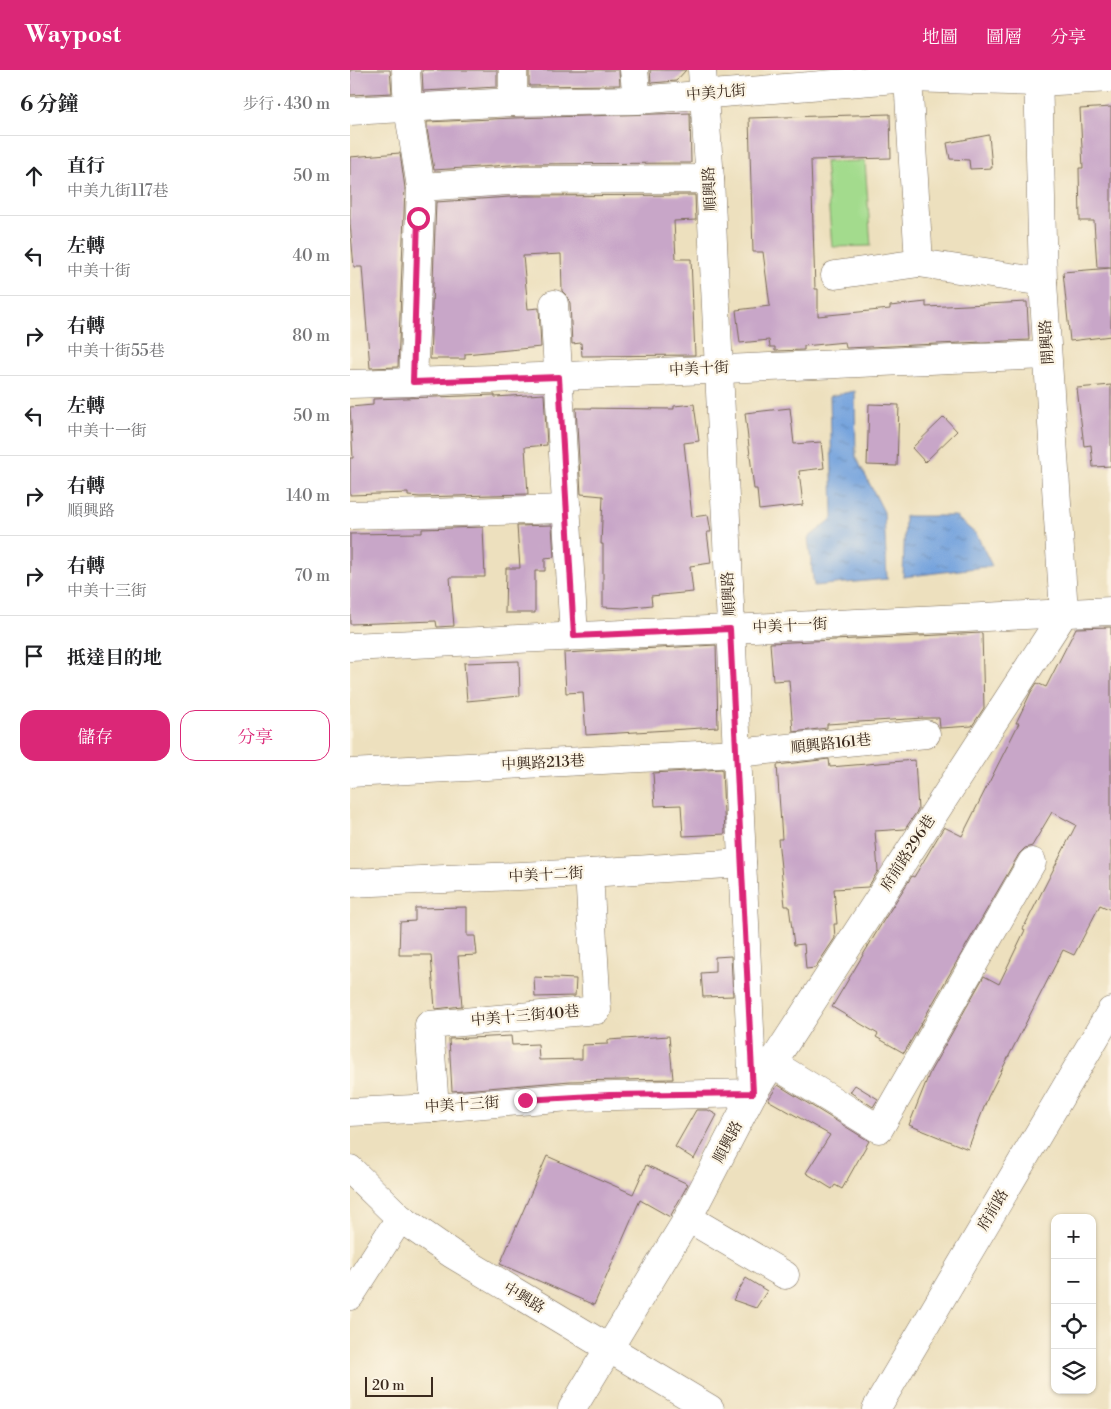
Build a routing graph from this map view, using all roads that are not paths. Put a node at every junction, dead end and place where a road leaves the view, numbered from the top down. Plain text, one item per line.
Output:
1 (406, 70) edge
2 (513, 70) edge
3 (634, 70) edge
4 (1038, 76) edge
5 (908, 78) junction
6 (1111, 78) edge
7 (703, 82) edge
8 (637, 100) junction
9 (513, 102) junction
10 (408, 108) junction
11 (350, 111) edge
12 (710, 179) junction
13 (421, 187) junction
14 (919, 263) junction
15 (835, 275) dead end
16 (1043, 282) junction
17 (554, 304) dead end
18 (1047, 355) junction
19 (717, 368) junction
20 (559, 377) junction
21 (413, 382) junction
22 (350, 384) edge
23 (567, 509) junction
24 (350, 515) edge
25 (1111, 611) edge
26 (1064, 613) junction
27 (730, 629) junction
28 (574, 636) junction
29 (350, 647) edge
30 (926, 734) dead end
31 (736, 754) junction
32 (350, 773) edge
33 (1032, 862) dead end
34 (742, 863) junction
35 (589, 873) junction
36 (350, 883) edge
37 (1111, 1011) edge
38 (772, 1063) junction
39 (753, 1093) junction
40 (435, 1108) junction
41 (350, 1112) edge
42 (350, 1169) edge
43 (400, 1218) junction
44 (688, 1218) junction
45 (785, 1275) dead end
46 (350, 1296) edge
47 (610, 1350) junction
48 (671, 1399) edge
49 (572, 1409) edge
50 (710, 1409) edge
51 (876, 1409) edge

1 - 10 street
2 - 9 street
3 - 8 street
4 - 5 street, 中美九街
4 - 6 street, 中美九街
4 - 16 street, 開興路
5 - 7 street, 中美九街
5 - 14 street
7 - 8 street, 中美九街
7 - 12 street, 順興路
8 - 9 street, 中美九街
9 - 10 street, 中美九街
10 - 11 street, 中美九街
10 - 13 street
12 - 13 street
12 - 19 street, 順興路
13 - 21 street
14 - 15 street
14 - 16 street
16 - 18 street, 開興路
17 - 20 street
18 - 19 street, 中美十街
18 - 26 street, 開興路
19 - 20 street, 中美十街
19 - 27 street, 順興路
20 - 21 street, 中美十街
20 - 23 street
21 - 22 street, 中美十街
23 - 24 street
23 - 28 street
25 - 26 street, 中美十一街
26 - 27 street, 中美十一街
26 - 38 street, 府前路296巷
27 - 28 street, 中美十一街
27 - 31 street, 順興路
28 - 29 street, 中美十一街
30 - 31 street, 順興路161巷
31 - 32 street, 中興路213巷
31 - 34 street, 順興路
33 - 38 street
34 - 35 street, 中美十二街
34 - 39 street, 順興路
35 - 36 street, 中美十二街
35 - 40 street, 中美十三街40巷
37 - 51 street, 府前路
38 - 39 street, 府前路296巷
39 - 40 street, 中美十三街
39 - 44 street, 順興路
40 - 41 street, 中美十三街
42 - 43 street, 中興路
43 - 46 street
43 - 47 street, 中興路
44 - 45 street
44 - 47 street, 順興路
47 - 48 street, 中興路
47 - 49 street, 順興路
48 - 50 street, 中興路

